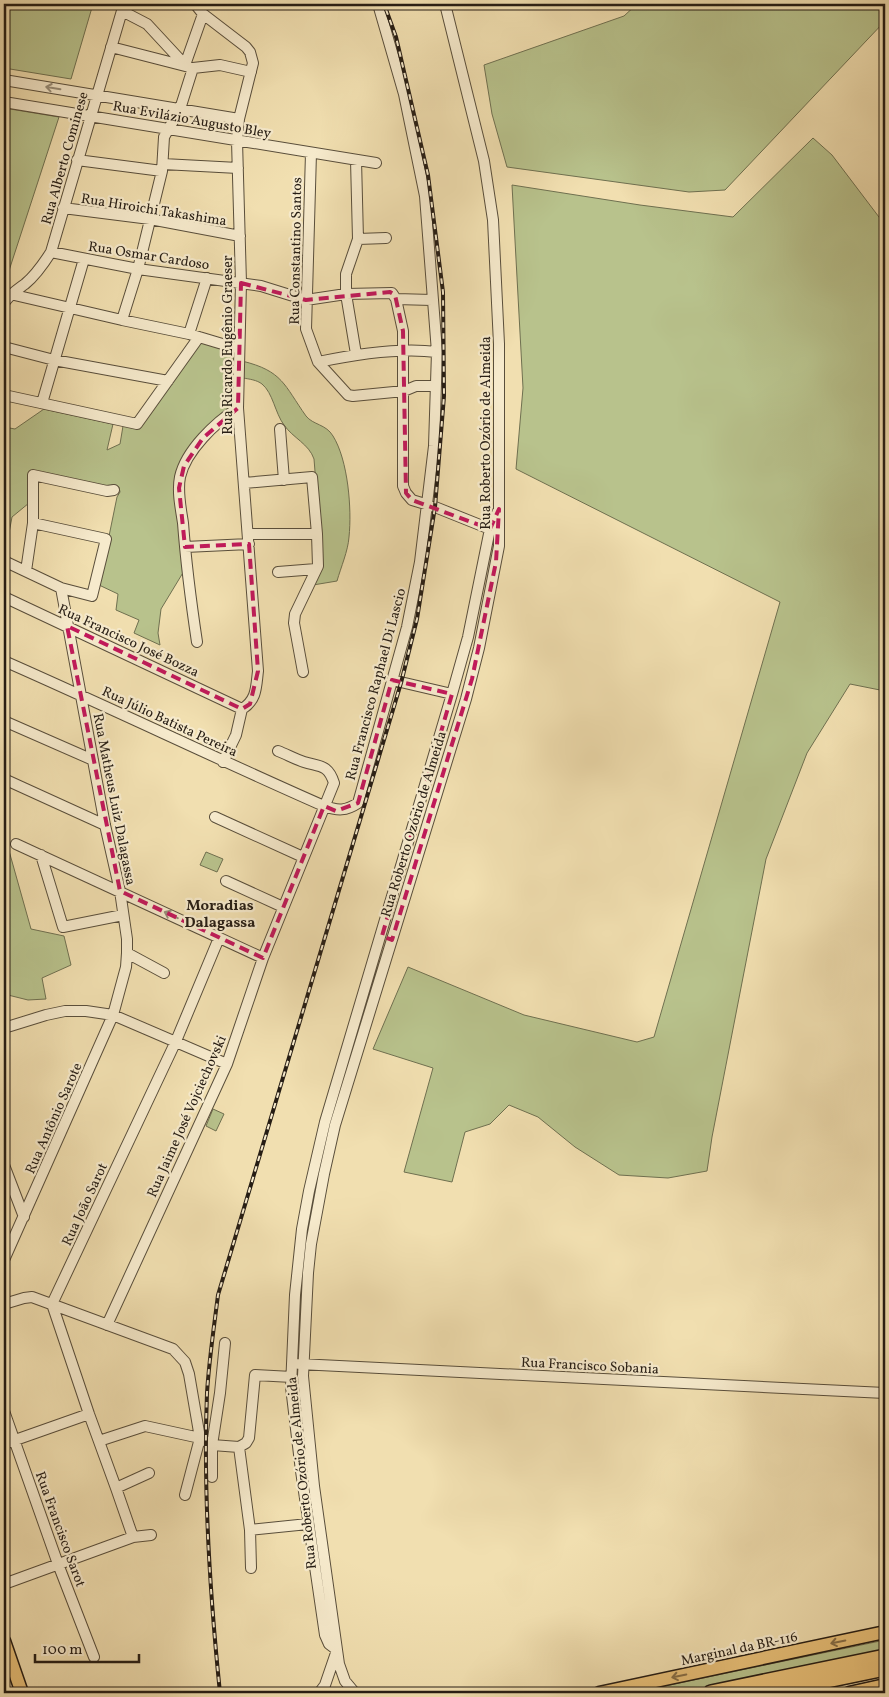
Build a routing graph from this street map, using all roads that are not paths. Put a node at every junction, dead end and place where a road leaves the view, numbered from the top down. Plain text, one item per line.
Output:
1 (195, 4) edge
2 (378, 4) edge
3 (445, 4) edge
4 (123, 7) edge
5 (203, 14) junction
6 (111, 47) junction
7 (189, 67) junction
8 (251, 72) junction
9 (4, 80) edge
10 (97, 96) junction
11 (4, 102) edge
12 (180, 109) junction
13 (90, 116) junction
14 (239, 119) junction
15 (168, 128) junction
16 (237, 141) junction
17 (311, 153) junction
18 (77, 160) junction
19 (356, 160) junction
20 (376, 163) dead end
21 (162, 168) junction
22 (238, 168) junction
23 (63, 208) junction
24 (150, 219) junction
25 (240, 236) junction
26 (386, 238) dead end
27 (358, 239) junction
28 (51, 252) junction
29 (84, 260) junction
30 (138, 268) junction
31 (207, 278) junction
32 (241, 283) junction
33 (10, 294) junction
34 (346, 294) junction
35 (393, 295) junction
36 (306, 300) junction
37 (432, 300) junction
38 (4, 303) edge
39 (69, 308) junction
40 (122, 320) junction
41 (194, 335) junction
42 (4, 347) edge
43 (240, 349) junction
44 (403, 352) junction
45 (437, 352) junction
46 (356, 354) junction
47 (54, 360) junction
48 (318, 362) junction
49 (168, 381) junction
50 (436, 386) junction
51 (404, 391) junction
52 (4, 395) edge
53 (42, 403) junction
54 (238, 408) junction
55 (280, 430) dead end
56 (284, 480) junction
57 (244, 483) junction
58 (114, 490) dead end
59 (428, 504) junction
60 (499, 509) junction
61 (33, 522) junction
62 (490, 529) junction
63 (317, 534) junction
64 (248, 539) junction
65 (185, 547) junction
66 (4, 561) edge
67 (316, 569) junction
68 (26, 572) junction
69 (278, 572) dead end
70 (61, 588) junction
71 (4, 597) edge
72 (67, 626) junction
73 (196, 642) dead end
74 (4, 661) edge
75 (303, 672) dead end
76 (392, 680) junction
77 (80, 694) junction
78 (452, 694) junction
79 (242, 709) junction
80 (4, 721) edge
81 (278, 750) dead end
82 (93, 760) junction
83 (223, 762) junction
84 (4, 779) edge
85 (324, 806) junction
86 (215, 817) dead end
87 (105, 825) junction
88 (16, 844) dead end
89 (40, 855) junction
90 (303, 857) junction
91 (226, 882) dead end
92 (120, 891) junction
93 (283, 907) junction
94 (123, 915) junction
95 (219, 938) junction
96 (386, 938) junction
97 (127, 953) junction
98 (263, 958) junction
99 (164, 973) dead end
100 (113, 1015) junction
101 (4, 1028) edge
102 (176, 1042) junction
103 (227, 1064) junction
104 (324, 1148) junction
105 (4, 1165) edge
106 (309, 1191) junction
107 (320, 1192) junction
108 (24, 1217) junction
109 (4, 1260) edge
110 (298, 1261) junction
111 (309, 1262) junction
112 (4, 1304) edge
113 (52, 1304) junction
114 (107, 1325) junction
115 (294, 1336) junction
116 (305, 1336) junction
117 (225, 1344) dead end
118 (292, 1364) junction
119 (304, 1364) junction
120 (292, 1377) junction
121 (885, 1393) edge
122 (4, 1411) edge
123 (88, 1414) junction
124 (200, 1438) junction
125 (99, 1441) junction
126 (9, 1442) edge
127 (212, 1445) junction
128 (239, 1447) junction
129 (312, 1470) junction
130 (301, 1471) junction
131 (149, 1473) dead end
132 (212, 1477) dead end
133 (116, 1488) junction
134 (185, 1496) dead end
135 (308, 1524) junction
136 (250, 1530) junction
137 (151, 1535) dead end
138 (133, 1537) junction
139 (58, 1564) junction
140 (320, 1566) junction
141 (250, 1568) dead end
142 (4, 1584) edge
143 (885, 1632) edge
144 (4, 1642) edge
145 (336, 1650) junction
146 (94, 1657) dead end
147 (885, 1657) edge
148 (885, 1668) edge
149 (885, 1685) edge
150 (22, 1693) edge
151 (319, 1693) edge
152 (355, 1693) edge
153 (599, 1693) edge
154 (711, 1693) edge
155 (764, 1693) edge
156 (849, 1693) edge

1 - 5 street, Rua Ricardo Eugênio Graeser
2 - 37 street, Rua Francisco Raphael Di Lascio
3 - 60 street, Rua Roberto Ozório de Almeida
4 - 6 street, Rua Alberto Cominese
4 - 7 street
5 - 7 street
5 - 8 street, Rua Ricardo Eugênio Graeser
6 - 7 street
6 - 10 street, Rua Alberto Cominese
7 - 8 street
7 - 12 street
8 - 14 street, Rua Ricardo Eugênio Graeser
10 -> 9 street, Rua Evilázio Augusto Bley
10 - 12 street, Rua Evilázio Augusto Bley
10 - 13 street, Rua Alberto Cominese
11 - 13 street, Rua Evilázio Augusto Bley
12 - 14 street, Rua Evilázio Augusto Bley
12 - 15 street
13 - 15 street, Rua Evilázio Augusto Bley
13 - 18 street, Rua Alberto Cominese
14 - 16 street, Rua Ricardo Eugênio Graeser
15 - 16 street, Rua Evilázio Augusto Bley
15 - 21 street
16 - 17 street, Rua Evilázio Augusto Bley
16 - 22 street, Rua Ricardo Eugênio Graeser
17 - 19 street, Rua Evilázio Augusto Bley
17 - 36 street, Rua Constantino Santos
18 - 21 street
18 - 23 street, Rua Alberto Cominese
19 - 20 street, Rua Evilázio Augusto Bley
19 - 27 street
21 - 22 street
21 - 24 street
22 - 25 street, Rua Ricardo Eugênio Graeser
23 - 24 street, Rua Hiroichi Takashima
23 - 28 street, Rua Alberto Cominese
24 - 25 street, Rua Hiroichi Takashima
24 - 30 street
25 - 32 street, Rua Ricardo Eugênio Graeser
26 - 27 street
27 - 34 street
28 - 29 street, Rua Osmar Cardoso
28 - 33 street, Rua Alberto Cominese
29 - 30 street, Rua Osmar Cardoso
29 - 39 street
30 - 31 street, Rua Osmar Cardoso
30 - 40 street
31 - 32 street, Rua Osmar Cardoso
31 - 41 street
32 - 36 street, Rua Osmar Cardoso
32 - 43 street, Rua Ricardo Eugênio Graeser
33 - 38 street, Rua Alberto Cominese
33 - 39 street
34 - 35 street, Rua Osmar Cardoso
34 - 36 street, Rua Osmar Cardoso
34 - 46 street
35 - 37 street, Rua Osmar Cardoso
35 - 44 street
36 - 48 street, Rua Constantino Santos
37 - 45 street, Rua Francisco Raphael Di Lascio
39 - 40 street
39 - 47 street
40 - 41 street
41 - 43 street
41 - 49 street
42 - 47 street
43 - 54 street, Rua Ricardo Eugênio Graeser
44 - 45 street
44 - 46 street
44 - 51 street
45 - 50 street, Rua Francisco Raphael Di Lascio
46 - 48 street
47 - 49 street
47 - 53 street
48 - 51 street, Rua Constantino Santos
49 - 53 street
50 - 51 street
50 - 59 street, Rua Francisco Raphael Di Lascio
51 - 59 street
52 - 53 street
54 - 57 street, Rua Ricardo Eugênio Graeser
54 - 65 street
55 - 56 street
56 - 57 street
56 - 63 street
57 - 64 street, Rua Ricardo Eugênio Graeser
58 - 61 street
59 - 62 street
59 - 76 street, Rua Francisco Raphael Di Lascio
60 - 62 street
60 - 96 street, Rua Roberto Ozório de Almeida
61 - 68 street
61 - 70 street
62 - 78 street
63 - 64 street
63 - 67 street
64 - 65 street
64 - 79 street, Rua Ricardo Eugênio Graeser
65 - 73 street
66 - 68 street
67 - 69 street
67 - 75 street
68 - 70 street
70 - 72 street, Rua Matheus Luiz Dalagassa
71 - 72 street, Rua Francisco José Bozza
72 - 77 street, Rua Matheus Luiz Dalagassa
72 - 79 street, Rua Francisco José Bozza
74 - 77 street, Rua Júlio Batista Pereira
76 - 78 street
76 - 85 street, Rua Francisco Raphael Di Lascio
77 - 82 street, Rua Matheus Luiz Dalagassa
77 - 83 street, Rua Júlio Batista Pereira
78 - 96 street
79 - 83 street
80 - 82 street
81 - 85 street, Rua Jaime José Vojciechovski
82 - 87 street, Rua Matheus Luiz Dalagassa
83 - 85 street, Rua Júlio Batista Pereira
84 - 87 street
85 - 90 street, Rua Jaime José Vojciechovski
86 - 90 street
87 - 92 street, Rua Matheus Luiz Dalagassa
88 - 89 street
89 - 92 street
89 - 94 street
90 - 93 street, Rua Jaime José Vojciechovski
91 - 93 street
92 - 94 street, Rua Matheus Luiz Dalagassa
95 -> 92 street
93 - 98 street, Rua Jaime José Vojciechovski
94 - 97 street, Rua Matheus Luiz Dalagassa
95 - 98 street
95 - 102 street, Rua João Sarot
96 - 104 street, Rua Roberto Ozório de Almeida
97 - 99 street
97 - 100 street, Rua Matheus Luiz Dalagassa
98 - 103 street, Rua Jaime José Vojciechovski
100 - 101 street
100 - 102 street
100 - 108 street, Rua Antônio Sarote
102 - 103 street
102 - 113 street, Rua João Sarot
103 - 114 street, Rua Jaime José Vojciechovski
104 - 106 street
104 - 107 street, Rua Roberto Ozório de Almeida
105 - 108 street
106 - 107 street
106 - 110 street
107 - 111 street, Rua Roberto Ozório de Almeida
108 - 109 street, Rua Antônio Sarote
110 - 111 street
110 - 115 street
111 - 116 street, Rua Roberto Ozório de Almeida
112 - 113 street
113 - 114 street
113 - 123 street
114 - 124 street
115 - 116 street
115 - 118 street
116 - 119 street, Rua Roberto Ozório de Almeida
117 - 127 street
118 - 119 street, Rua Francisco Sobania
118 - 120 street
119 - 121 street, Rua Francisco Sobania
119 - 129 street, Rua Roberto Ozório de Almeida
120 - 128 street
120 - 130 street
122 - 126 street, Rua Francisco Sarot
123 - 125 street
123 - 126 street
124 - 125 street
124 - 127 street
124 - 134 street
125 - 133 street
126 - 139 street, Rua Francisco Sarot
127 - 128 street
127 - 132 street
128 - 136 street
129 - 130 street
129 - 140 street, Rua Roberto Ozório de Almeida
130 - 135 street
131 - 133 street
133 - 138 street
135 - 136 street
135 - 140 street
136 - 141 street
137 - 138 street
138 - 139 street
139 - 142 street
139 - 146 street, Rua Francisco Sarot
140 - 145 street, Rua Roberto Ozório de Almeida
143 -> 153 main road, Marginal da BR-116
144 - 150 main road
145 - 151 street, Rua Roberto Ozório de Almeida
145 - 152 street, Rua Roberto Ozório de Almeida
147 - 154 highway
148 - 155 highway
149 - 156 main road

